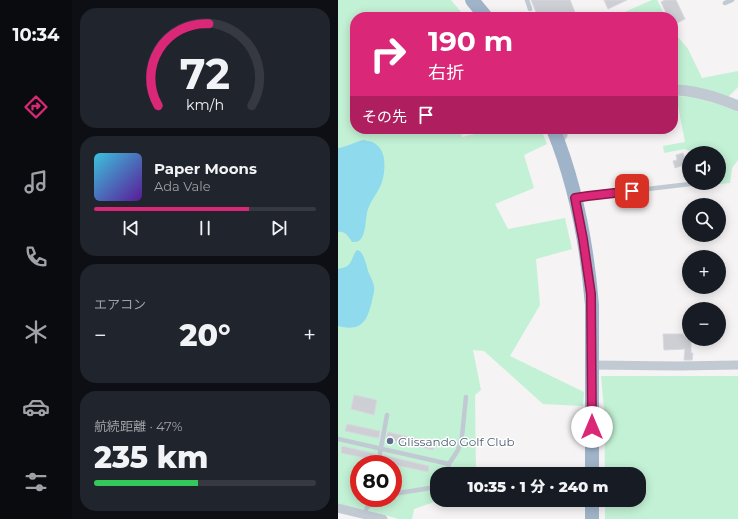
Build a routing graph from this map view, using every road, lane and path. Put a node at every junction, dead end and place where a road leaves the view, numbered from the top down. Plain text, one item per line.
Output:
1 (472, 0) edge
2 (527, 0) edge
3 (732, 0) edge
4 (725, 3) dead end
5 (530, 9) dead end
6 (482, 12) edge
7 (678, 90) edge
8 (738, 106) edge
9 (558, 134) edge
10 (682, 185) edge
11 (575, 198) junction
12 (592, 365) junction
13 (738, 365) edge
14 (466, 397) dead end
15 (387, 415) dead end
16 (338, 439) edge
17 (381, 449) junction
18 (380, 455) edge
19 (449, 464) junction
20 (448, 467) edge
21 (592, 467) edge
22 (430, 488) edge
23 (402, 493) edge
24 (367, 507) edge
25 (592, 507) edge
26 (338, 508) edge
27 (365, 514) junction
28 (383, 519) edge
29 (592, 519) edge

1 - 6 highway
2 - 5 lane
3 - 4 lane
7 - 8 street
9 - 11 highway
10 - 11 lane
11 - 12 highway
12 - 13 street
12 - 21 highway
14 - 19 lane
15 - 17 lane
16 - 17 lane
17 - 18 lane
17 - 19 lane
19 - 20 lane
22 - 23 lane
24 - 27 lane
25 - 29 highway
26 - 27 street
27 - 28 street

